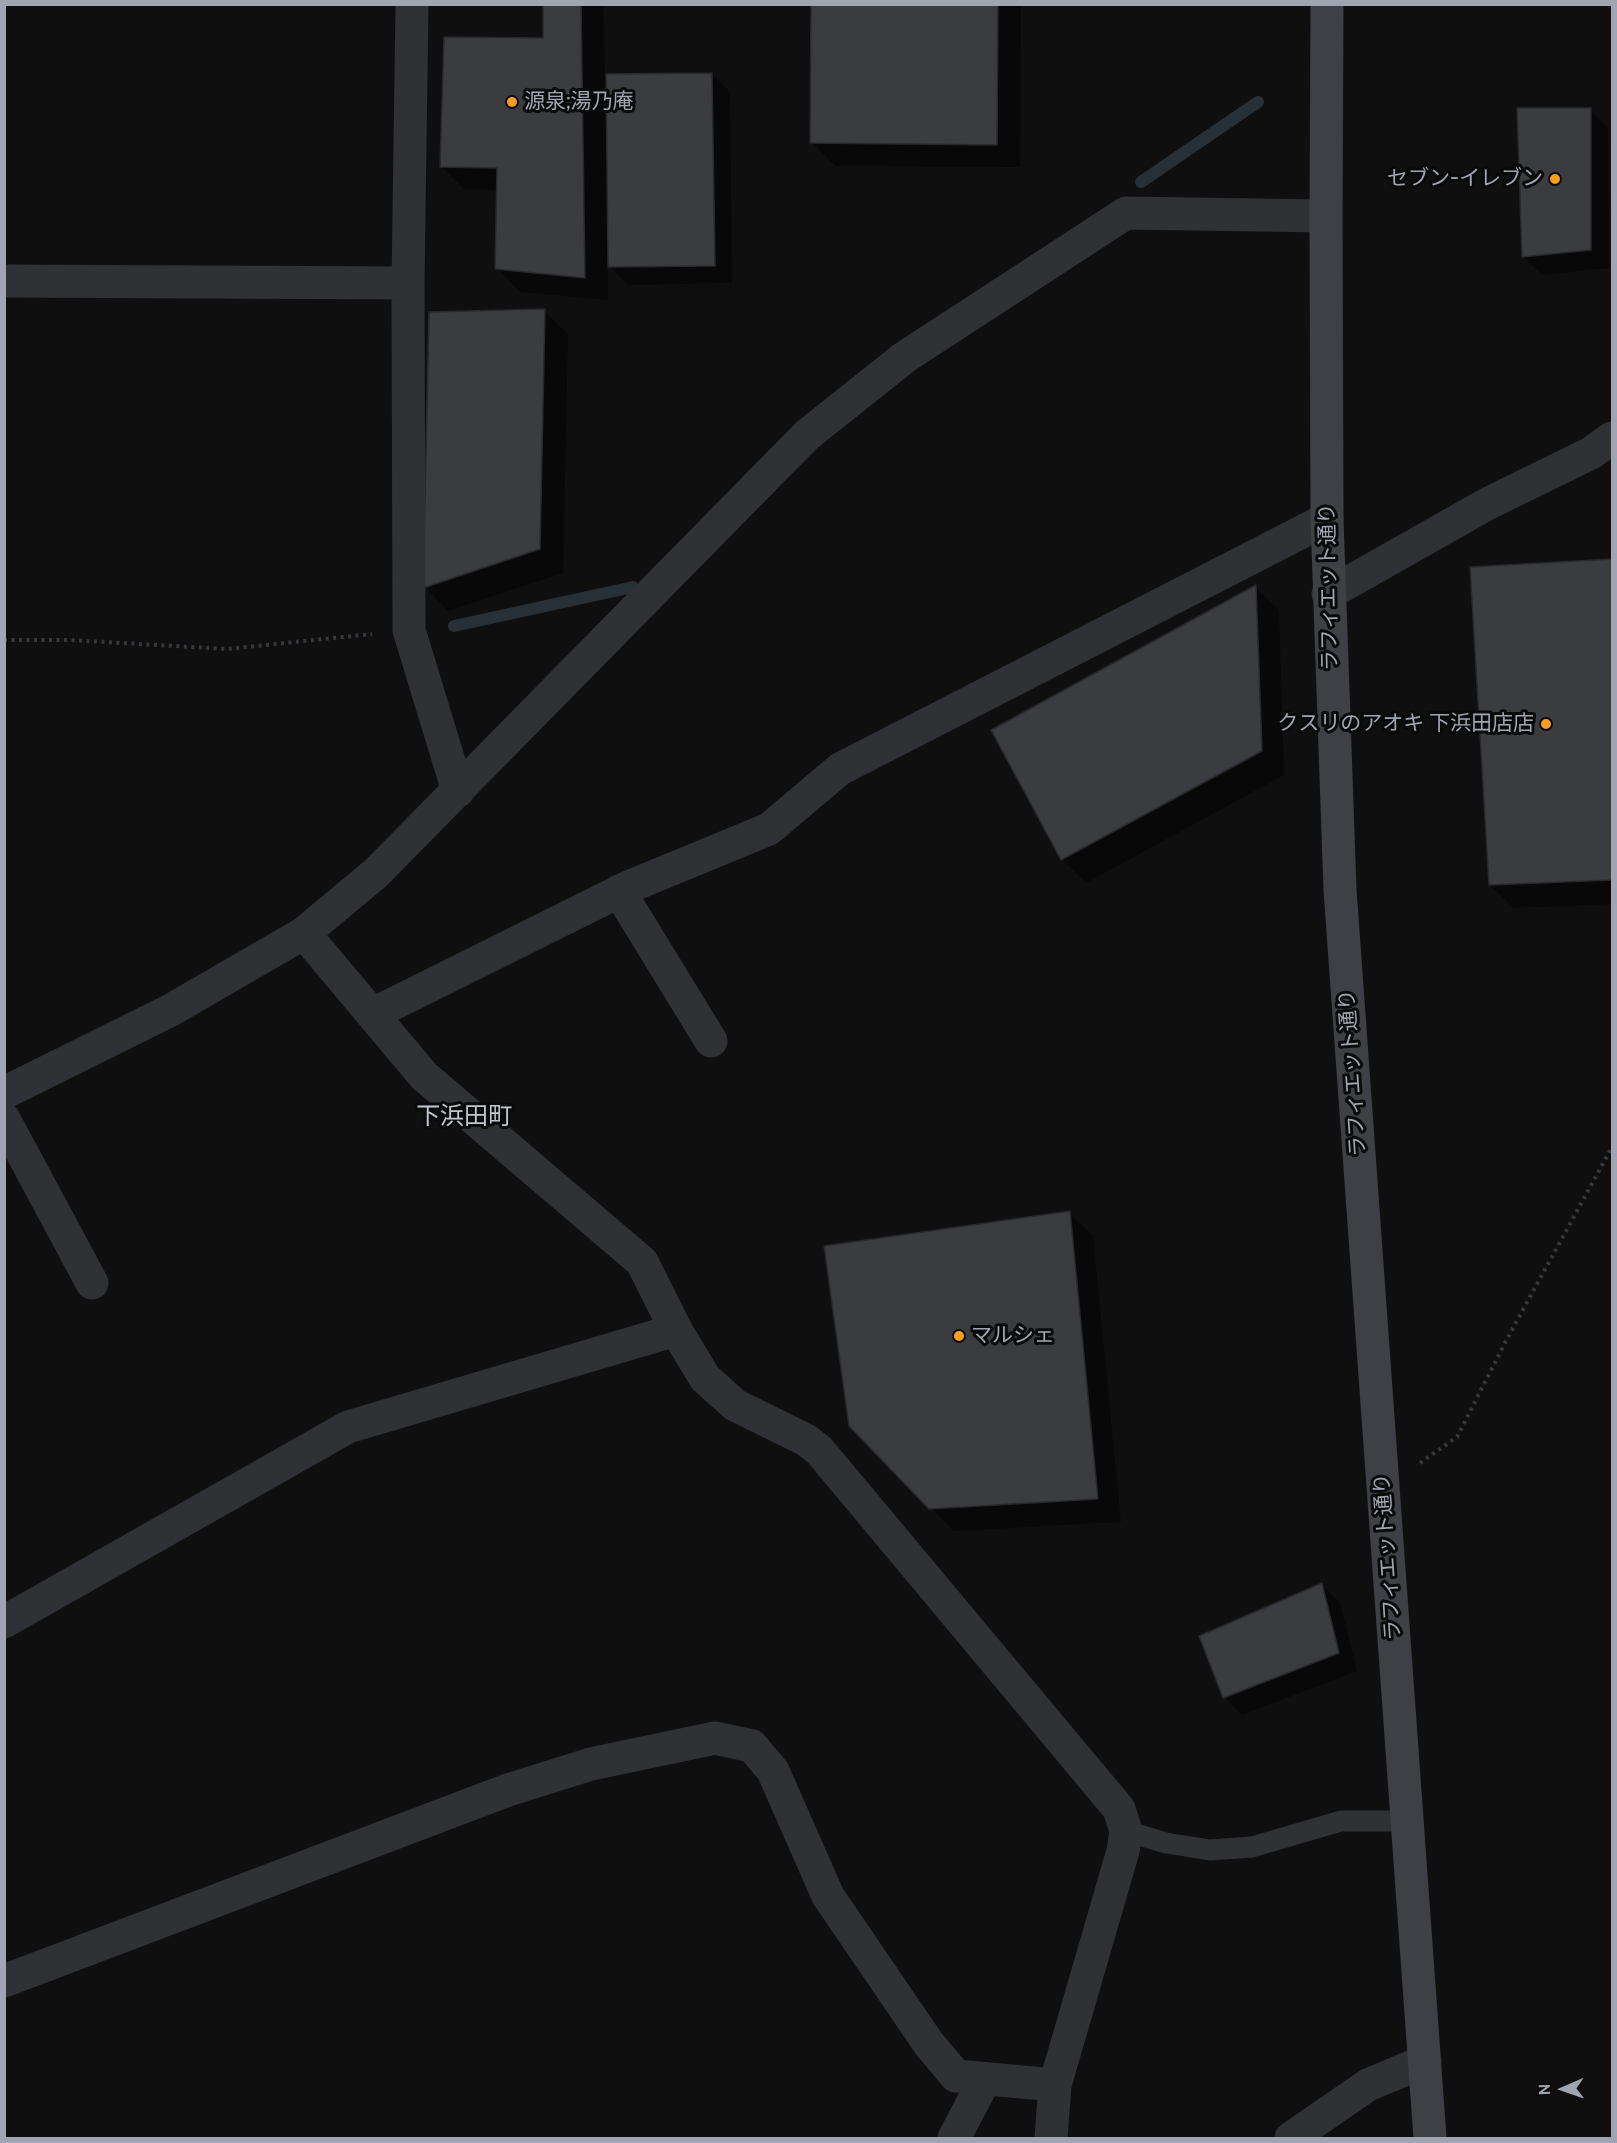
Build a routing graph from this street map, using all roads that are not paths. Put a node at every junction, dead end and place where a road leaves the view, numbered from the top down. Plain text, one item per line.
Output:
1 (412, 4) edge
2 (1327, 4) edge
3 (1326, 216) junction
4 (4, 281) edge
5 (408, 283) junction
6 (1612, 438) edge
7 (1327, 519) junction
8 (1328, 594) junction
9 (458, 791) junction
10 (619, 891) junction
11 (304, 933) junction
12 (373, 1014) junction
13 (711, 1041) dead end
14 (4, 1093) edge
15 (4, 1119) edge
16 (92, 1283) dead end
17 (676, 1330) junction
18 (4, 1623) edge
19 (1406, 1821) junction
20 (1126, 1831) junction
21 (4, 1981) edge
22 (1425, 2061) junction
23 (985, 2079) junction
24 (1055, 2085) junction
25 (954, 2139) edge
26 (1051, 2139) edge
27 (1291, 2139) edge
28 (1430, 2139) edge

1 - 5 street
2 - 3 street, ラフィエット通り
3 - 7 street, ラフィエット通り
3 - 9 street
4 - 5 street
5 - 9 street
6 - 8 street
7 - 8 street, ラフィエット通り
7 - 10 street
8 - 19 street, ラフィエット通り
9 - 11 street
10 - 12 street
10 - 13 street
11 - 12 street
11 - 14 street
12 - 17 street
15 - 16 street
17 - 18 street
17 - 20 street
19 - 20 lane
19 - 22 street, ラフィエット通り
20 - 24 street
21 - 23 street
22 - 27 street
22 - 28 street, ラフィエット通り
23 - 24 street
23 - 25 street
24 - 26 street

